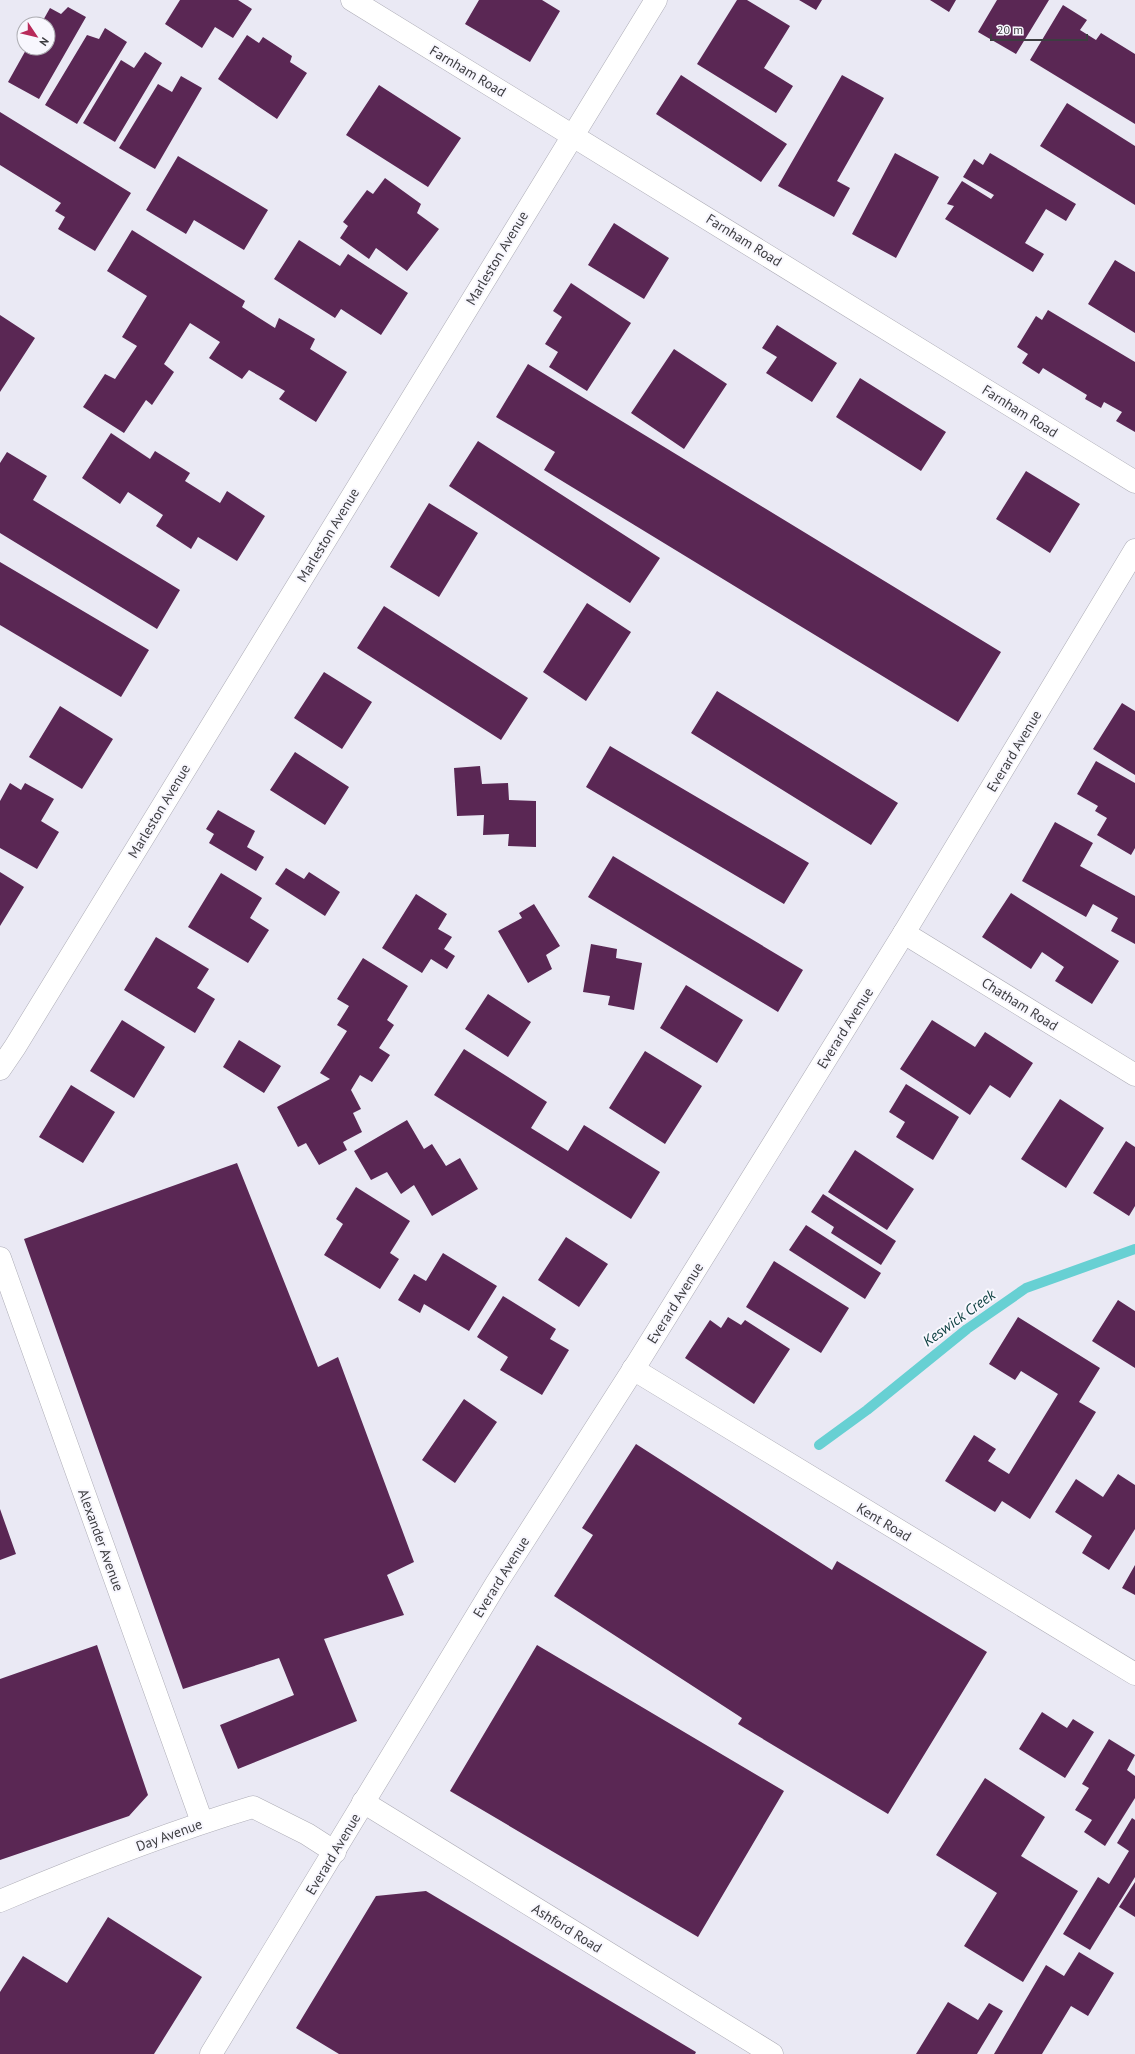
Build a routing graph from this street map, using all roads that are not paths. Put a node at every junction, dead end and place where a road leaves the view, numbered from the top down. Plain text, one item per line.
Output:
1 (352, 0) edge
2 (656, 0) edge
3 (572, 135) junction
4 (1135, 482) edge
5 (1135, 550) edge
6 (904, 933) junction
7 (0, 1069) edge
8 (1135, 1075) edge
9 (0, 1258) edge
10 (634, 1369) junction
11 (1135, 1674) edge
12 (363, 1802) junction
13 (202, 1822) junction
14 (335, 1852) junction
15 (0, 1901) edge
16 (211, 2054) edge
17 (772, 2054) edge

1 - 3 street, Farnham Road
2 - 3 street, Marleston Avenue
3 - 4 street, Farnham Road
3 - 7 street, Marleston Avenue
5 - 6 street, Everard Avenue
6 - 8 street, Chatham Road
6 - 10 street, Everard Avenue
9 - 13 street, Alexander Avenue
10 - 11 street, Kent Road
10 - 12 street, Everard Avenue
12 - 14 street, Everard Avenue
12 - 17 street, Ashford Road
13 - 14 street, Day Avenue
13 - 15 street, Day Avenue
14 - 16 street, Everard Avenue

